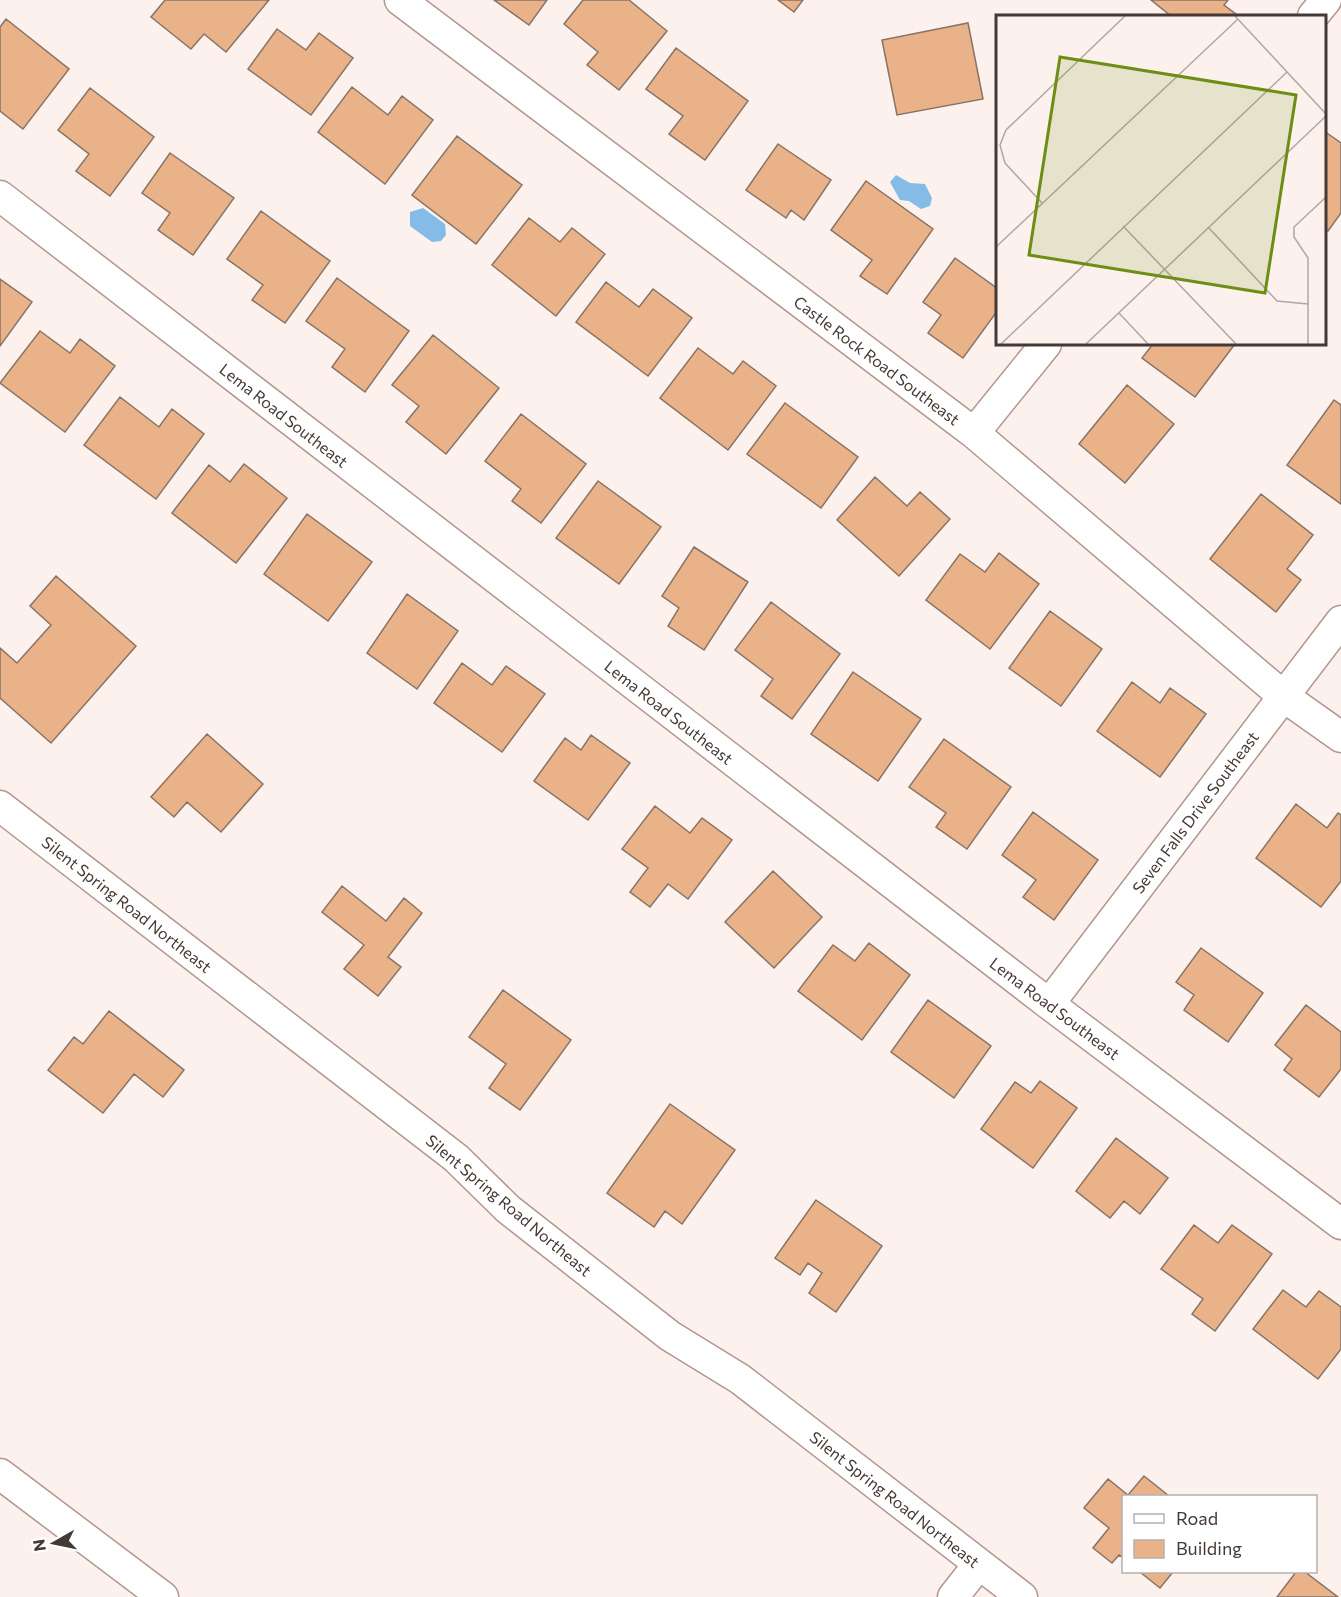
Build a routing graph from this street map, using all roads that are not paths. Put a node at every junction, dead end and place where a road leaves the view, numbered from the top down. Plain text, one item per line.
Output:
1 (400, 0) edge
2 (1326, 0) edge
3 (1314, 15) edge
4 (0, 196) edge
5 (1045, 345) edge
6 (974, 433) junction
7 (1341, 621) edge
8 (1283, 696) junction
9 (1341, 737) edge
10 (0, 806) edge
11 (1049, 1004) junction
12 (1341, 1224) edge
13 (0, 1474) edge
14 (979, 1564) junction
15 (163, 1597) edge
16 (953, 1597) edge
17 (1022, 1597) edge

1 - 6 street, Castle Rock Road Southeast
2 - 3 street
4 - 11 street, Lema Road Southeast
5 - 6 street
6 - 8 street, Castle Rock Road Southeast
7 - 8 street, Seven Falls Drive Southeast
8 - 9 street, Castle Rock Road Southeast
8 - 11 street, Seven Falls Drive Southeast
10 - 14 street, Silent Spring Road Northeast
11 - 12 street, Lema Road Southeast
13 - 15 street
14 - 16 street
14 - 17 street, Silent Spring Road Northeast

